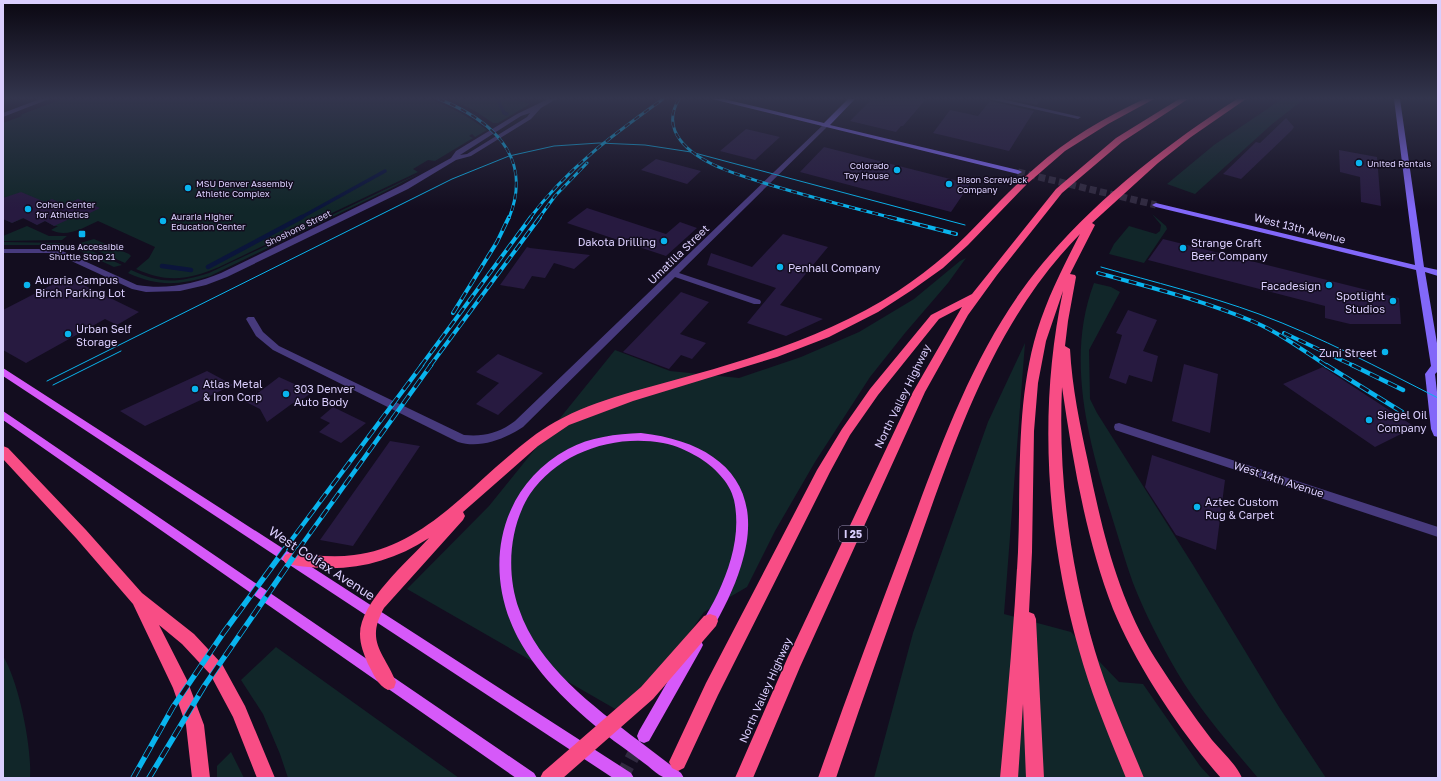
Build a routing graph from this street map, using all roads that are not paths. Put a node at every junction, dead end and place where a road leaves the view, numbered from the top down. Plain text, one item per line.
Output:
1 (501, 135) edge
2 (815, 135) edge
3 (865, 135) edge
4 (1082, 135) edge
5 (1126, 135) edge
6 (1187, 135) edge
7 (1402, 135) edge
8 (1018, 172) tunnel mouth
9 (1156, 205) tunnel mouth
10 (1095, 215) junction
11 (3, 251) edge
12 (1420, 269) junction
13 (1438, 273) edge
14 (673, 274) junction
15 (1068, 276) junction
16 (975, 297) junction
17 (757, 302) dead end
18 (1064, 308) junction
19 (251, 319) dead end
20 (1437, 367) edge
21 (3, 372) edge
22 (3, 415) edge
23 (1120, 427) dead end
24 (1438, 433) edge
25 (3, 451) edge
26 (488, 482) junction
27 (1438, 532) edge
28 (1025, 552) junction
29 (290, 559) junction
30 (137, 598) junction
31 (372, 613) junction
32 (710, 621) junction
33 (388, 682) junction
34 (644, 736) tunnel mouth
35 (678, 762) dead end
36 (201, 776) edge
37 (266, 778) edge
38 (528, 778) edge
39 (549, 778) edge
40 (626, 778) edge
41 (676, 778) edge
42 (744, 778) edge
43 (827, 778) edge
44 (1009, 778) edge
45 (1034, 778) edge
46 (1136, 778) edge
47 (1233, 778) edge

1 - 11 street, Shoshone Street
2 - 14 street, Umatilla Street
3 - 8 street
4 - 26 highway
5 - 16 highway, North Valley Highway / I 25
6 - 10 highway
7 - 12 street
9 - 12 street, West 13th Avenue
10 - 15 highway
10 - 43 highway
12 - 13 street, West 13th Avenue
12 - 20 street
14 - 17 street
14 - 19 street, Umatilla Street
15 - 18 highway
15 - 28 highway
16 - 35 highway
16 - 42 highway, North Valley Highway / I 25
18 - 46 highway
18 - 47 highway
20 - 24 street
21 - 29 main road, West Colfax Avenue
22 - 33 main road
23 - 27 street, West 14th Avenue
25 - 30 highway
26 - 29 highway
26 - 31 highway
28 - 44 highway
28 - 45 highway
29 - 31 main road, West Colfax Avenue
30 - 36 highway
30 - 37 highway
31 - 33 highway
31 - 40 main road, West Colfax Avenue
32 - 34 main road
32 - 39 highway
32 - 41 main road
33 - 38 main road

